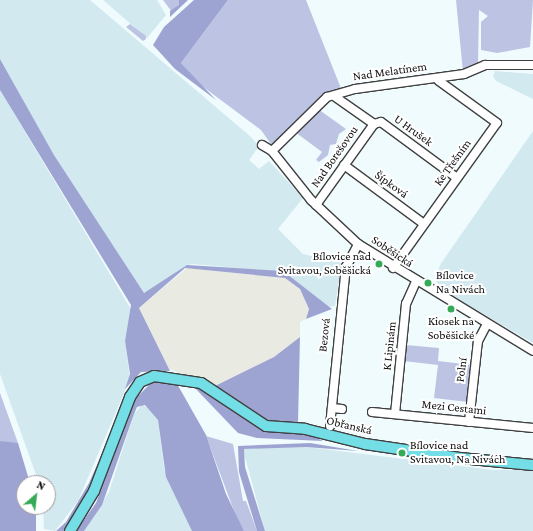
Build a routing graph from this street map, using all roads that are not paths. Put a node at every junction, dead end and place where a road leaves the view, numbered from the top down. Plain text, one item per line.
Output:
1 (533, 65) edge
2 (445, 82) dead end
3 (334, 96) junction
4 (374, 124) junction
5 (262, 145) dead end
6 (272, 151) junction
7 (344, 165) junction
8 (457, 178) junction
9 (316, 205) junction
10 (424, 224) junction
11 (358, 244) junction
12 (393, 268) junction
13 (416, 282) junction
14 (487, 324) junction
15 (533, 351) edge
16 (332, 408) junction
17 (342, 409) dead end
18 (372, 412) dead end
19 (395, 414) junction
20 (469, 422) junction
21 (330, 426) dead end
22 (533, 428) edge
23 (533, 465) edge
24 (70, 531) edge

1 - 3 street, Nad Melatínem
2 - 8 street, Ke Třešním
3 - 4 street, U Hrušek
3 - 6 street, Nad Melatínem
4 - 7 street, Nad Borešovou
4 - 8 street, U Hrušek
5 - 6 street, Soběšická
6 - 9 street, Soběšická
7 - 9 street, Nad Borešovou
7 - 10 street, Šípková
8 - 10 street, Ke Třešním
9 - 11 street, Soběšická
10 - 12 street, Ke Třešním
11 - 12 street, Soběšická
11 - 16 street, Bezová
12 - 13 street, Soběšická
13 - 14 street, Soběšická
13 - 19 street, K Lipinám
14 - 15 street, Soběšická
14 - 20 street, Polní
16 - 17 street
16 - 21 street, Bezová
18 - 19 street, Mezi Cestami
19 - 20 street, Mezi Cestami
20 - 22 street, Mezi Cestami
23 - 24 main road, Obřanská

